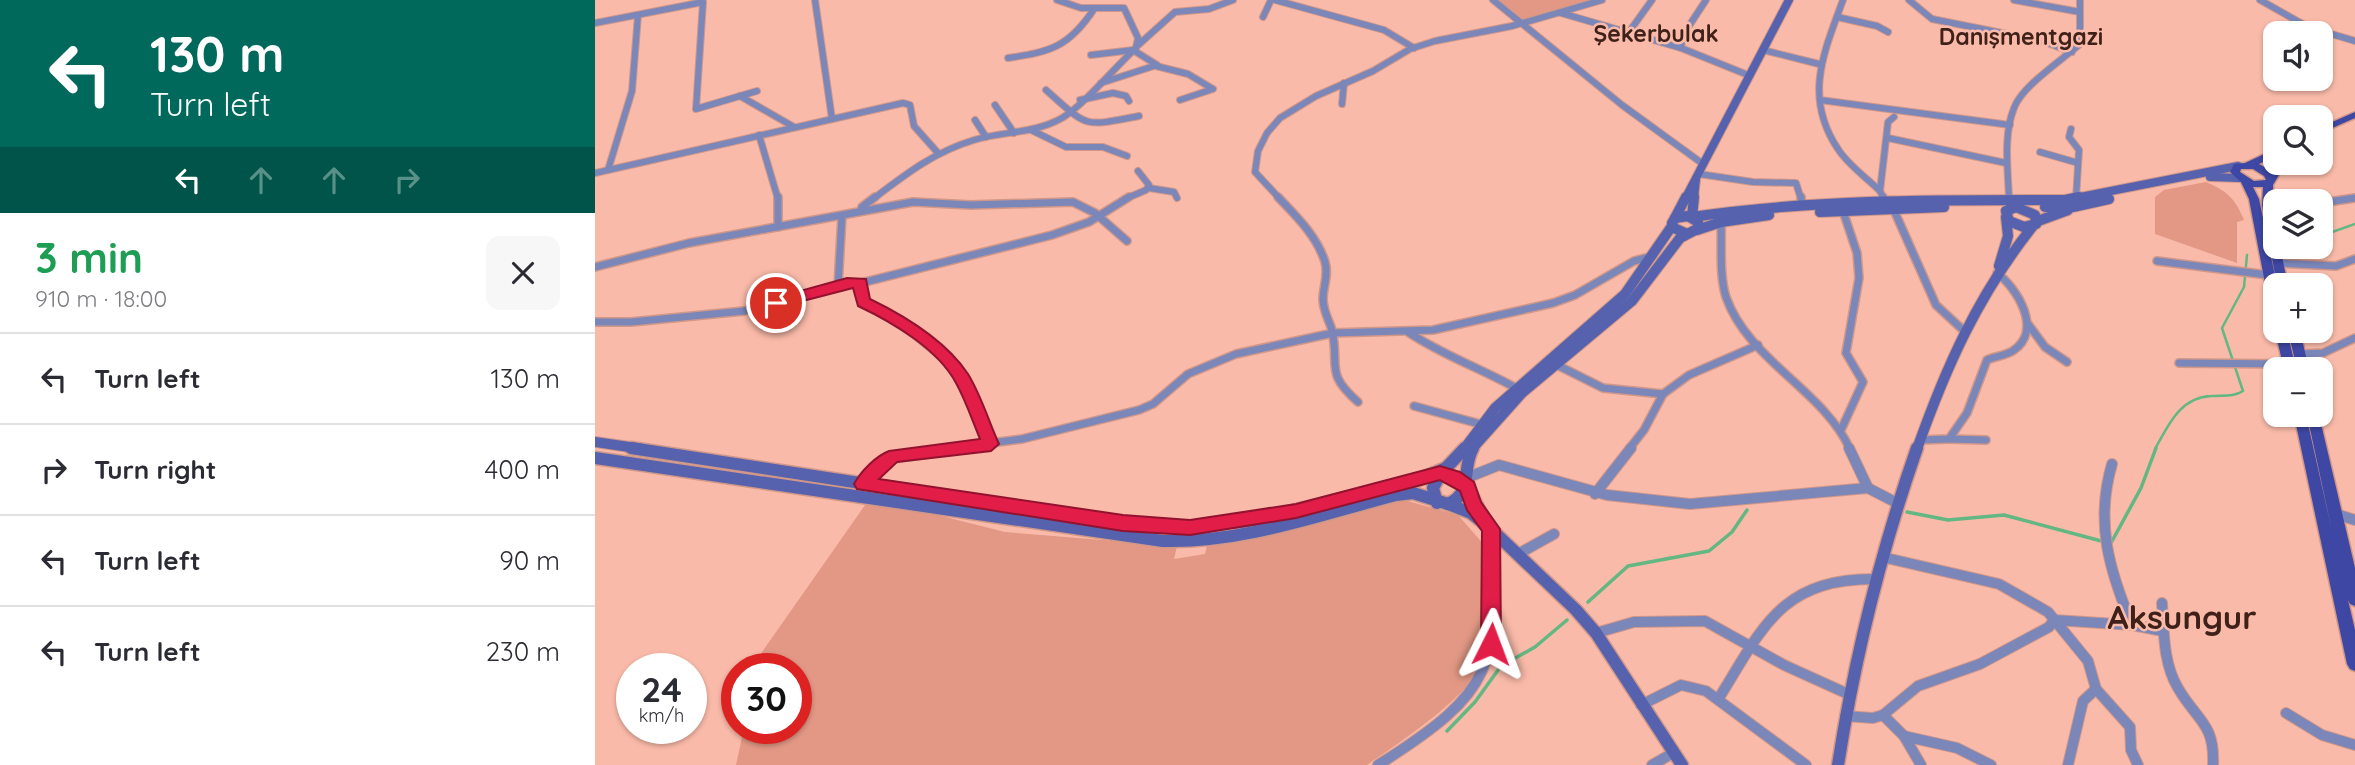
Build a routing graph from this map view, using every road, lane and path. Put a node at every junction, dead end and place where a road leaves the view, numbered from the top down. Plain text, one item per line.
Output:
1 (815, 0) edge
2 (1057, 0) edge
3 (1233, 0) edge
4 (1273, 0) edge
5 (1493, 0) edge
6 (1602, 0) edge
7 (1652, 0) edge
8 (1706, 0) edge
9 (1789, 0) edge
10 (1843, 0) edge
11 (1909, 0) edge
12 (2014, 0) edge
13 (2080, 0) edge
14 (2260, 0) edge
15 (1094, 9) junction
16 (2080, 12) junction
17 (1561, 13) junction
18 (638, 15) junction
19 (1263, 17) dead end
20 (1837, 17) junction
21 (595, 23) edge
22 (1523, 23) junction
23 (1629, 32) junction
24 (1888, 32) dead end
25 (2355, 41) edge
26 (1413, 47) junction
27 (1681, 48) junction
28 (1134, 49) junction
29 (1763, 50) junction
30 (2072, 52) junction
31 (1091, 55) dead end
32 (1008, 58) dead end
33 (1819, 64) junction
34 (1156, 66) junction
35 (1748, 75) junction
36 (1344, 83) junction
37 (1094, 85) junction
38 (1046, 89) dead end
39 (757, 91) dead end
40 (740, 96) junction
41 (1080, 100) junction
42 (1180, 100) dead end
43 (1820, 100) junction
44 (1129, 101) dead end
45 (1342, 104) dead end
46 (995, 106) dead end
47 (1070, 112) junction
48 (2355, 115) edge
49 (1139, 116) dead end
50 (1894, 117) dead end
51 (832, 119) junction
52 (975, 120) dead end
53 (2355, 124) edge
54 (2010, 125) junction
55 (2333, 125) edge
56 (794, 127) junction
57 (2071, 129) dead end
58 (1031, 130) junction
59 (1014, 133) junction
60 (2333, 134) edge
61 (759, 135) junction
62 (986, 137) junction
63 (1888, 138) junction
64 (2041, 152) dead end
65 (938, 153) junction
66 (1127, 156) dead end
67 (2263, 157) edge
68 (2006, 163) junction
69 (2078, 163) junction
70 (1703, 164) junction
71 (2244, 165) junction
72 (608, 170) junction
73 (1138, 171) dead end
74 (595, 173) edge
75 (2274, 175) edge
76 (1697, 176) junction
77 (2242, 179) junction
78 (2270, 181) junction
79 (1149, 188) junction
80 (2270, 189) edge
81 (1882, 196) junction
82 (1177, 198) dead end
83 (2355, 198) edge
84 (2333, 201) edge
85 (2074, 203) junction
86 (1802, 206) junction
87 (1893, 208) junction
88 (2011, 209) junction
89 (1843, 211) junction
90 (854, 213) junction
91 (842, 216) junction
92 (1099, 217) junction
93 (1692, 218) junction
94 (1674, 222) junction
95 (1721, 222) junction
96 (2035, 224) junction
97 (778, 227) junction
98 (1691, 232) junction
99 (1723, 237) junction
100 (1127, 241) dead end
101 (1653, 256) junction
102 (2277, 259) edge
103 (2355, 259) edge
104 (2157, 261) dead end
105 (2278, 262) junction
106 (595, 267) edge
107 (1997, 273) junction
108 (2268, 273) edge
109 (2280, 273) edge
110 (2263, 274) edge
111 (861, 283) junction
112 (838, 286) junction
113 (595, 322) edge
114 (2028, 324) junction
115 (1963, 330) junction
116 (1407, 332) junction
117 (1333, 333) junction
118 (2355, 338) edge
119 (2297, 343) edge
120 (1758, 345) junction
121 (2299, 354) junction
122 (2300, 357) edge
123 (2067, 362) dead end
124 (2179, 363) dead end
125 (1555, 364) junction
126 (2263, 366) edge
127 (1516, 388) junction
128 (1663, 394) junction
129 (1358, 402) dead end
130 (1414, 406) dead end
131 (1480, 424) junction
132 (2303, 427) edge
133 (2316, 427) edge
134 (1841, 430) junction
135 (1949, 439) junction
136 (1920, 440) junction
137 (1986, 440) dead end
138 (595, 442) edge
139 (991, 444) junction
140 (595, 458) edge
141 (2112, 464) dead end
142 (1440, 473) junction
143 (1465, 482) junction
144 (863, 484) junction
145 (1868, 488) junction
146 (1595, 494) junction
147 (1443, 503) junction
148 (1897, 503) junction
149 (2336, 514) junction
150 (2355, 520) edge
151 (1491, 529) junction
152 (1553, 534) dead end
153 (1518, 554) junction
154 (1882, 558) junction
155 (1874, 579) junction
156 (2355, 599) edge
157 (2162, 603) dead end
158 (2054, 620) junction
159 (2132, 625) junction
160 (2163, 631) junction
161 (1596, 633) junction
162 (1753, 646) junction
163 (2355, 664) edge
164 (2096, 689) junction
165 (1848, 694) junction
166 (1719, 698) junction
167 (1641, 705) junction
168 (2285, 713) dead end
169 (1883, 715) junction
170 (1845, 716) junction
171 (1904, 736) junction
172 (2355, 745) edge
173 (1672, 753) junction
174 (1378, 765) edge
175 (1652, 765) edge
176 (1682, 765) edge
177 (1806, 765) edge
178 (1837, 765) edge
179 (1921, 765) edge
180 (1991, 765) edge
181 (2068, 765) edge
182 (2138, 765) edge
183 (2213, 765) edge

1 - 51 street
2 - 15 street
3 - 28 street
4 - 19 street
4 - 26 street
5 - 22 street
6 - 17 street
7 - 23 street
8 - 27 street
9 - 29 main road
10 - 20 street
11 - 30 street
12 - 16 street
13 - 16 street
14 - 25 street
15 - 28 street
15 - 32 street
16 - 30 street
17 - 22 street
17 - 23 street
18 - 21 street
18 - 40 street
18 - 72 street
20 - 24 street
20 - 33 street
22 - 26 street
22 - 70 street
23 - 27 street
26 - 36 street
27 - 35 street
28 - 31 street
28 - 34 street
28 - 37 street
29 - 33 street
29 - 35 main road
30 - 54 street
33 - 43 street
34 - 37 street
34 - 42 street
35 - 70 main road
36 - 45 street
36 - 117 street
37 - 41 street
38 - 47 street
39 - 40 street
40 - 56 street
41 - 44 street
41 - 47 street
43 - 54 street
43 - 81 street
46 - 59 street
47 - 49 street
47 - 58 street
48 - 55 main road
50 - 63 street
51 - 56 street
51 - 65 street
52 - 62 street
53 - 60 main road
54 - 68 street
56 - 61 street
57 - 69 street
58 - 59 street
58 - 66 street
59 - 62 street
61 - 72 street
61 - 97 street
62 - 65 street
63 - 68 street
63 - 81 street
64 - 69 street
65 - 90 street
67 - 71 main road
68 - 88 street
69 - 85 street
70 - 76 main road
71 - 77 main road
71 - 78 main road
71 - 85 main road
72 - 74 street
73 - 79 street
75 - 78 main road
76 - 86 street
76 - 93 main road
76 - 94 main road
77 - 78 main road
77 - 85 main road
77 - 108 main road
78 - 80 main road
79 - 82 street
79 - 92 street
81 - 86 main road
81 - 88 main road
83 - 84 street
85 - 88 main road
85 - 88 main road
85 - 96 main road
86 - 93 main road
87 - 88 main road
87 - 89 main road
87 - 115 street
88 - 96 main road
88 - 96 main road
88 - 107 main road
89 - 95 main road
89 - 134 street
90 - 91 street
90 - 92 street
91 - 97 street
91 - 112 street
92 - 100 street
92 - 111 street
93 - 94 main road
93 - 98 main road
94 - 98 main road
94 - 101 main road
95 - 98 main road
95 - 99 street
96 - 107 main road
97 - 106 street
98 - 99 street
98 - 125 main road
99 - 120 street
101 - 116 street
101 - 127 main road
102 - 105 main road
103 - 105 street
104 - 110 street
105 - 109 main road
107 - 114 street
107 - 115 main road
111 - 112 street
111 - 139 street
112 - 113 street
114 - 123 street
114 - 135 street
115 - 136 main road
116 - 117 street
116 - 127 street
117 - 129 street
117 - 139 street
118 - 121 street
119 - 121 main road
120 - 128 street
120 - 134 street
121 - 122 main road
124 - 126 street
125 - 128 street
125 - 143 main road
127 - 131 main road
128 - 146 street
130 - 131 street
131 - 142 main road
132 - 163 main road
133 - 149 main road
134 - 145 street
135 - 136 street
135 - 137 street
136 - 148 main road
138 - 144 main road
139 - 144 street
140 - 147 main road
141 - 159 street
142 - 143 main road
142 - 144 main road
142 - 147 main road
143 - 146 street
143 - 147 main road
143 - 151 main road
145 - 146 street
145 - 148 street
147 - 151 main road
148 - 154 main road
149 - 150 street
149 - 156 main road
151 - 153 main road
151 - 174 street
152 - 153 street
153 - 161 main road
154 - 155 main road
154 - 158 street
155 - 162 street
155 - 165 main road
157 - 160 street
158 - 159 street
158 - 164 street
158 - 169 street
159 - 160 street
160 - 183 street
161 - 162 street
161 - 167 main road
162 - 165 street
162 - 166 street
164 - 181 street
164 - 182 street
165 - 170 main road
166 - 167 street
166 - 177 street
167 - 173 main road
168 - 172 street
169 - 170 street
169 - 171 street
170 - 178 main road
171 - 179 street
171 - 180 street
173 - 175 street
173 - 176 main road

